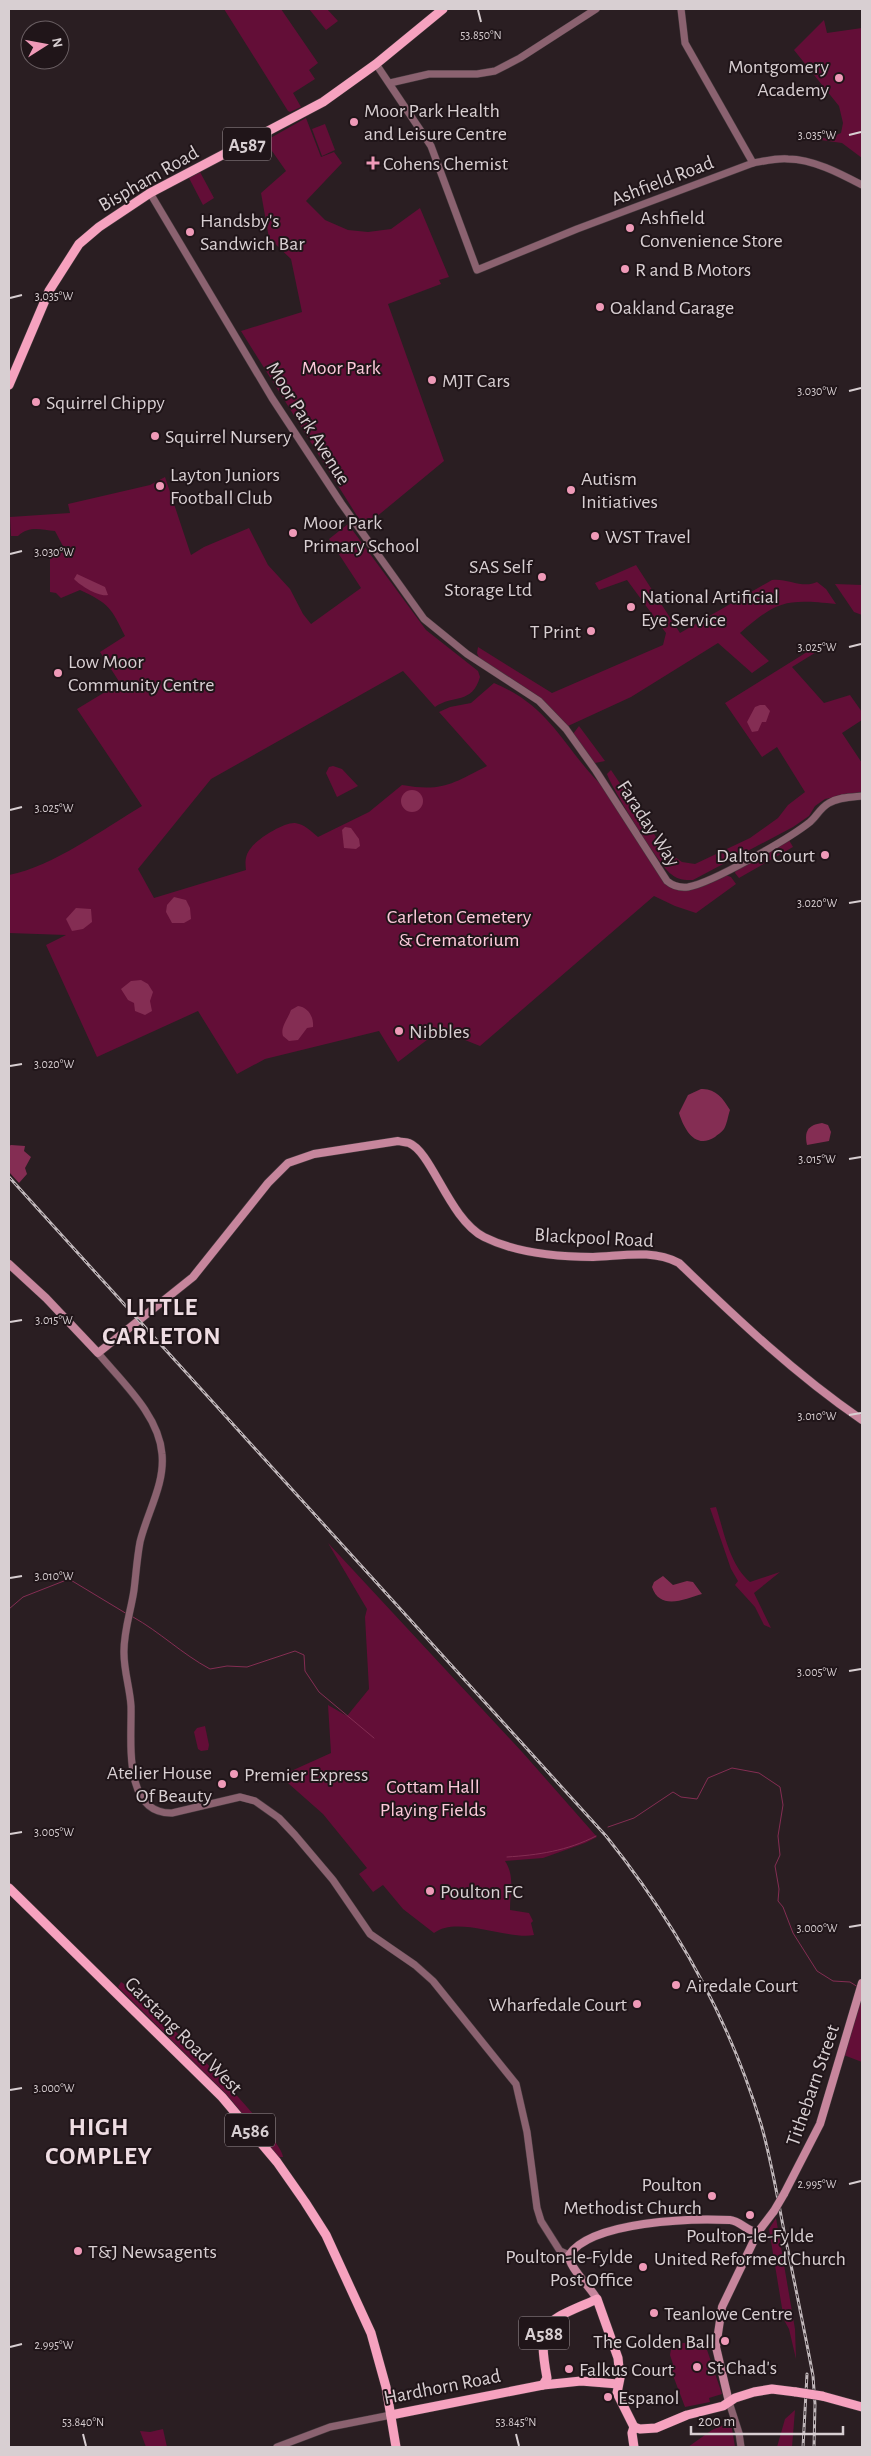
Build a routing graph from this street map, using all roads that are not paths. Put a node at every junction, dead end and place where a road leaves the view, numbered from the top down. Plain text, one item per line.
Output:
1 (443, 9) edge
2 (596, 9) edge
3 (681, 9) edge
4 (376, 64) junction
5 (390, 83) junction
6 (753, 163) junction
7 (862, 185) edge
8 (150, 193) junction
9 (9, 385) edge
10 (596, 771) joint
11 (862, 796) edge
12 (9, 1264) edge
13 (98, 1353) junction
14 (862, 1420) edge
15 (9, 1888) edge
16 (861, 1987) edge
17 (754, 2232) junction
18 (569, 2255) junction
19 (597, 2299) junction
20 (547, 2382) junction
21 (618, 2384) junction
22 (729, 2402) junction
23 (862, 2407) edge
24 (391, 2415) junction
25 (634, 2427) junction
26 (277, 2447) edge
27 (396, 2447) edge
28 (634, 2447) edge
29 (741, 2447) edge

1 - 4 main road, Bispham Road / A587
2 - 5 street
3 - 6 street
4 - 5 street
4 - 8 main road, Bispham Road / A587
5 - 6 street, Ashfield Road
6 - 7 street, Ashfield Road
8 - 9 main road, Bispham Road / A587
8 - 10 street, Moor Park Avenue
10 - 11 street, Faraday Way
12 - 13 main road
13 - 14 main road, Blackpool Road
13 - 18 street
15 - 24 main road, Garstang Road West / A586
16 - 17 main road, Tithebarn Street, bridge
17 - 18 main road
17 - 22 main road, Tithebarn Street
18 - 19 main road
19 - 20 main road, A588
19 - 21 main road
20 - 21 main road, Hardhorn Road
20 - 24 main road, Hardhorn Road
21 - 25 main road
22 - 23 main road, bridge
22 - 25 main road
22 - 29 street
24 - 26 street, Hardhorn Road
24 - 27 main road, A586
25 - 28 main road

